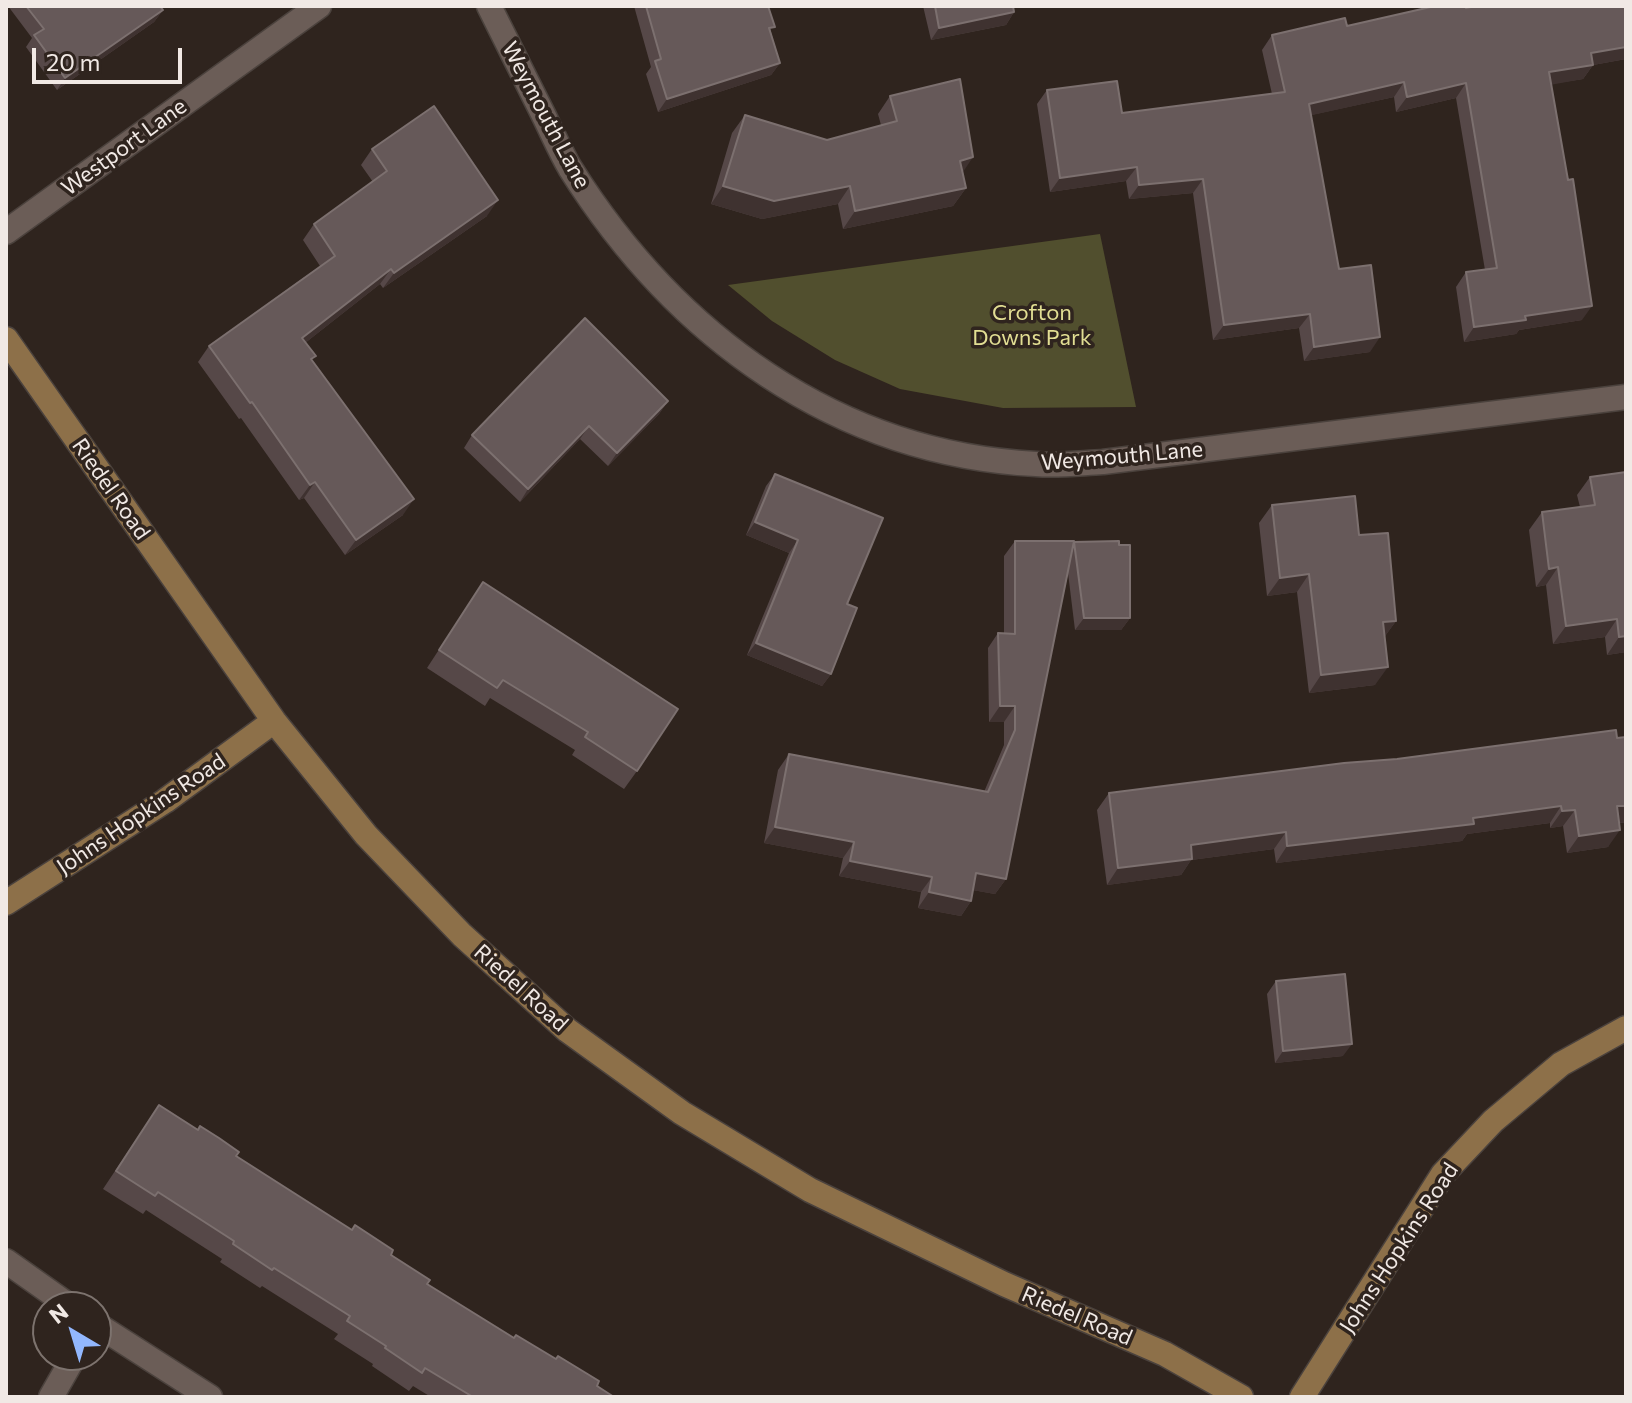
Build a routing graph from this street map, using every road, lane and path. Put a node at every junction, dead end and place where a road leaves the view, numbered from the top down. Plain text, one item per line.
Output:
1 (319, 6) edge
2 (489, 6) edge
3 (6, 232) edge
4 (6, 339) edge
5 (1626, 397) edge
6 (274, 721) junction
7 (6, 903) edge
8 (1626, 1028) edge
9 (6, 1261) edge
10 (48, 1291) edge
11 (112, 1334) edge
12 (66, 1371) edge
13 (51, 1397) edge
14 (210, 1397) edge
15 (1241, 1397) edge
16 (1302, 1397) edge

1 - 3 street, Westport Lane
2 - 5 street, Weymouth Lane
4 - 6 street, Riedel Road
6 - 7 street, Johns Hopkins Road
6 - 15 street, Riedel Road
8 - 16 street, Johns Hopkins Road
9 - 10 street
11 - 14 street
12 - 13 street

